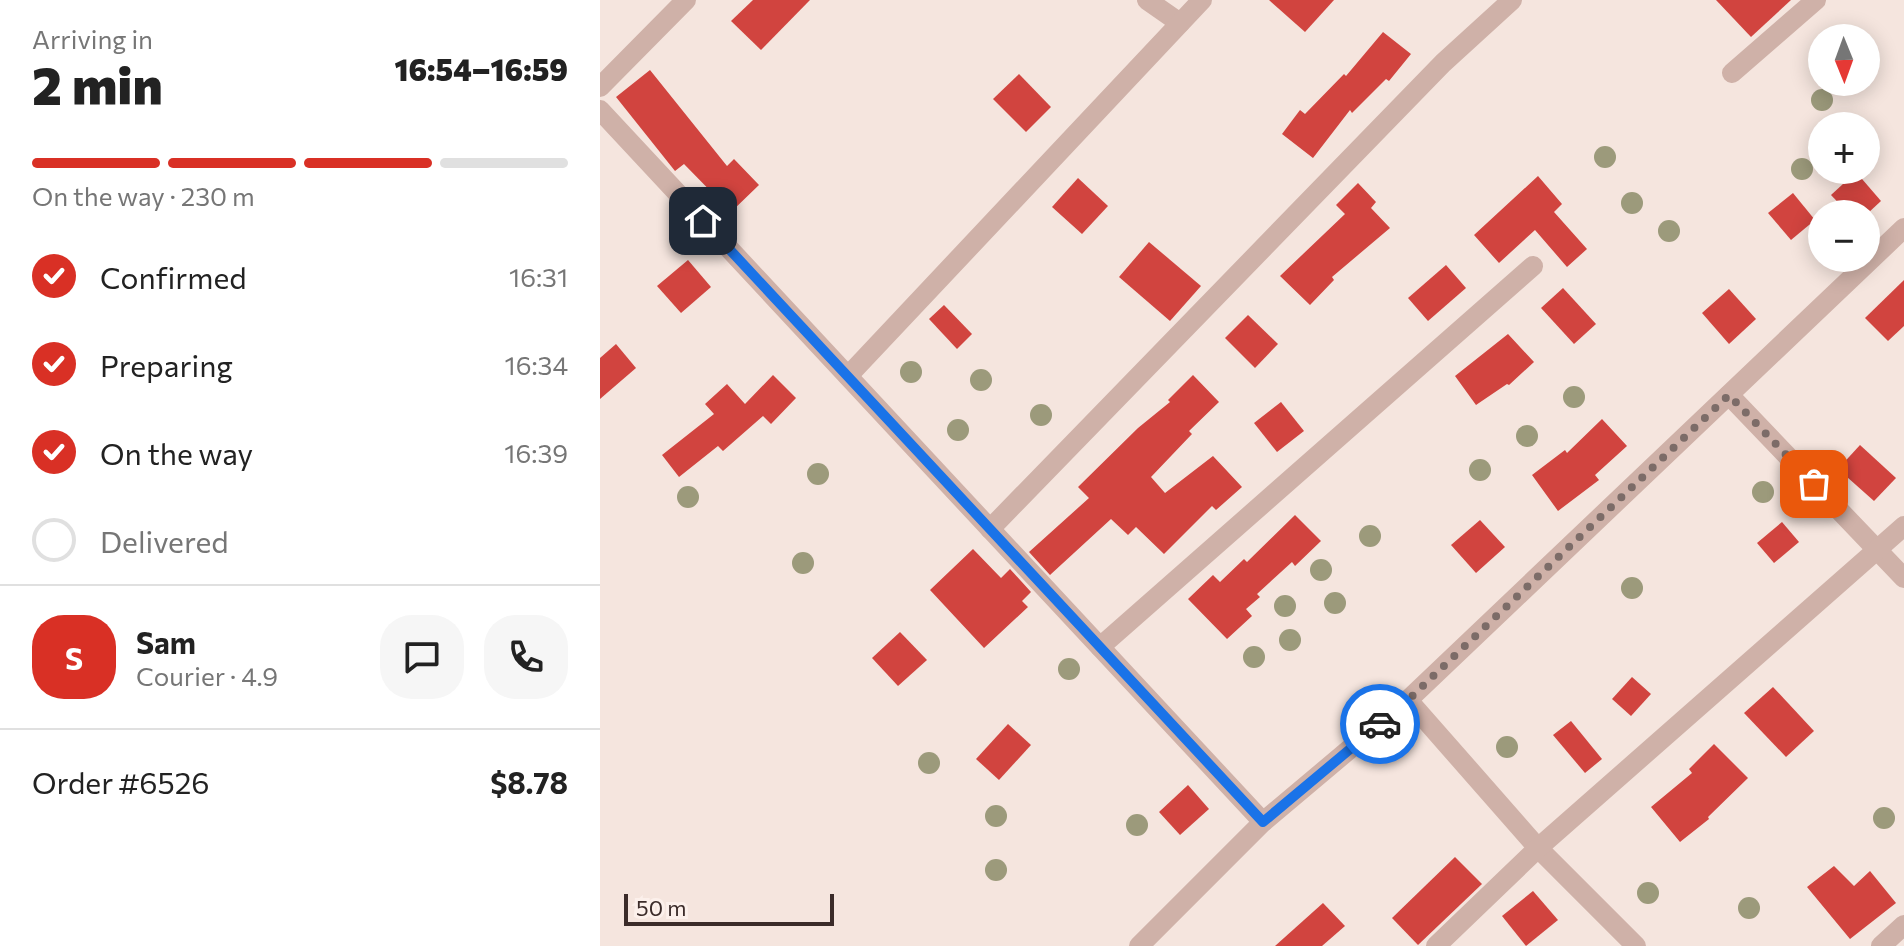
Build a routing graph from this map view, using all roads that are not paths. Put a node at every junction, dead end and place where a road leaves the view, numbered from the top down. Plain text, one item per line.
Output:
1 (686, 0) edge
2 (1147, 0) edge
3 (1202, 0) edge
4 (1512, 0) edge
5 (1816, 0) edge
6 (1180, 23) junction
7 (1732, 73) dead end
8 (600, 87) edge
9 (600, 110) edge
10 (1904, 228) edge
11 (1533, 266) dead end
12 (848, 376) junction
13 (1729, 395) junction
14 (1904, 526) edge
15 (990, 529) junction
16 (1878, 551) junction
17 (1904, 578) edge
18 (1100, 647) junction
19 (1408, 700) junction
20 (1263, 822) junction
21 (1538, 848) junction
22 (1904, 925) edge
23 (1139, 946) edge
24 (1436, 946) edge
25 (1636, 946) edge
26 (1881, 946) edge

1 - 8 street
2 - 6 street
3 - 6 street
4 - 15 street
5 - 7 street
6 - 12 street
9 - 12 street
10 - 13 street
11 - 18 street
12 - 15 street
13 - 16 street
13 - 19 street
14 - 16 street
15 - 18 street
16 - 17 street
16 - 21 street
18 - 20 street
19 - 20 street
19 - 21 street
20 - 23 street
21 - 24 street
21 - 25 street
22 - 26 street

